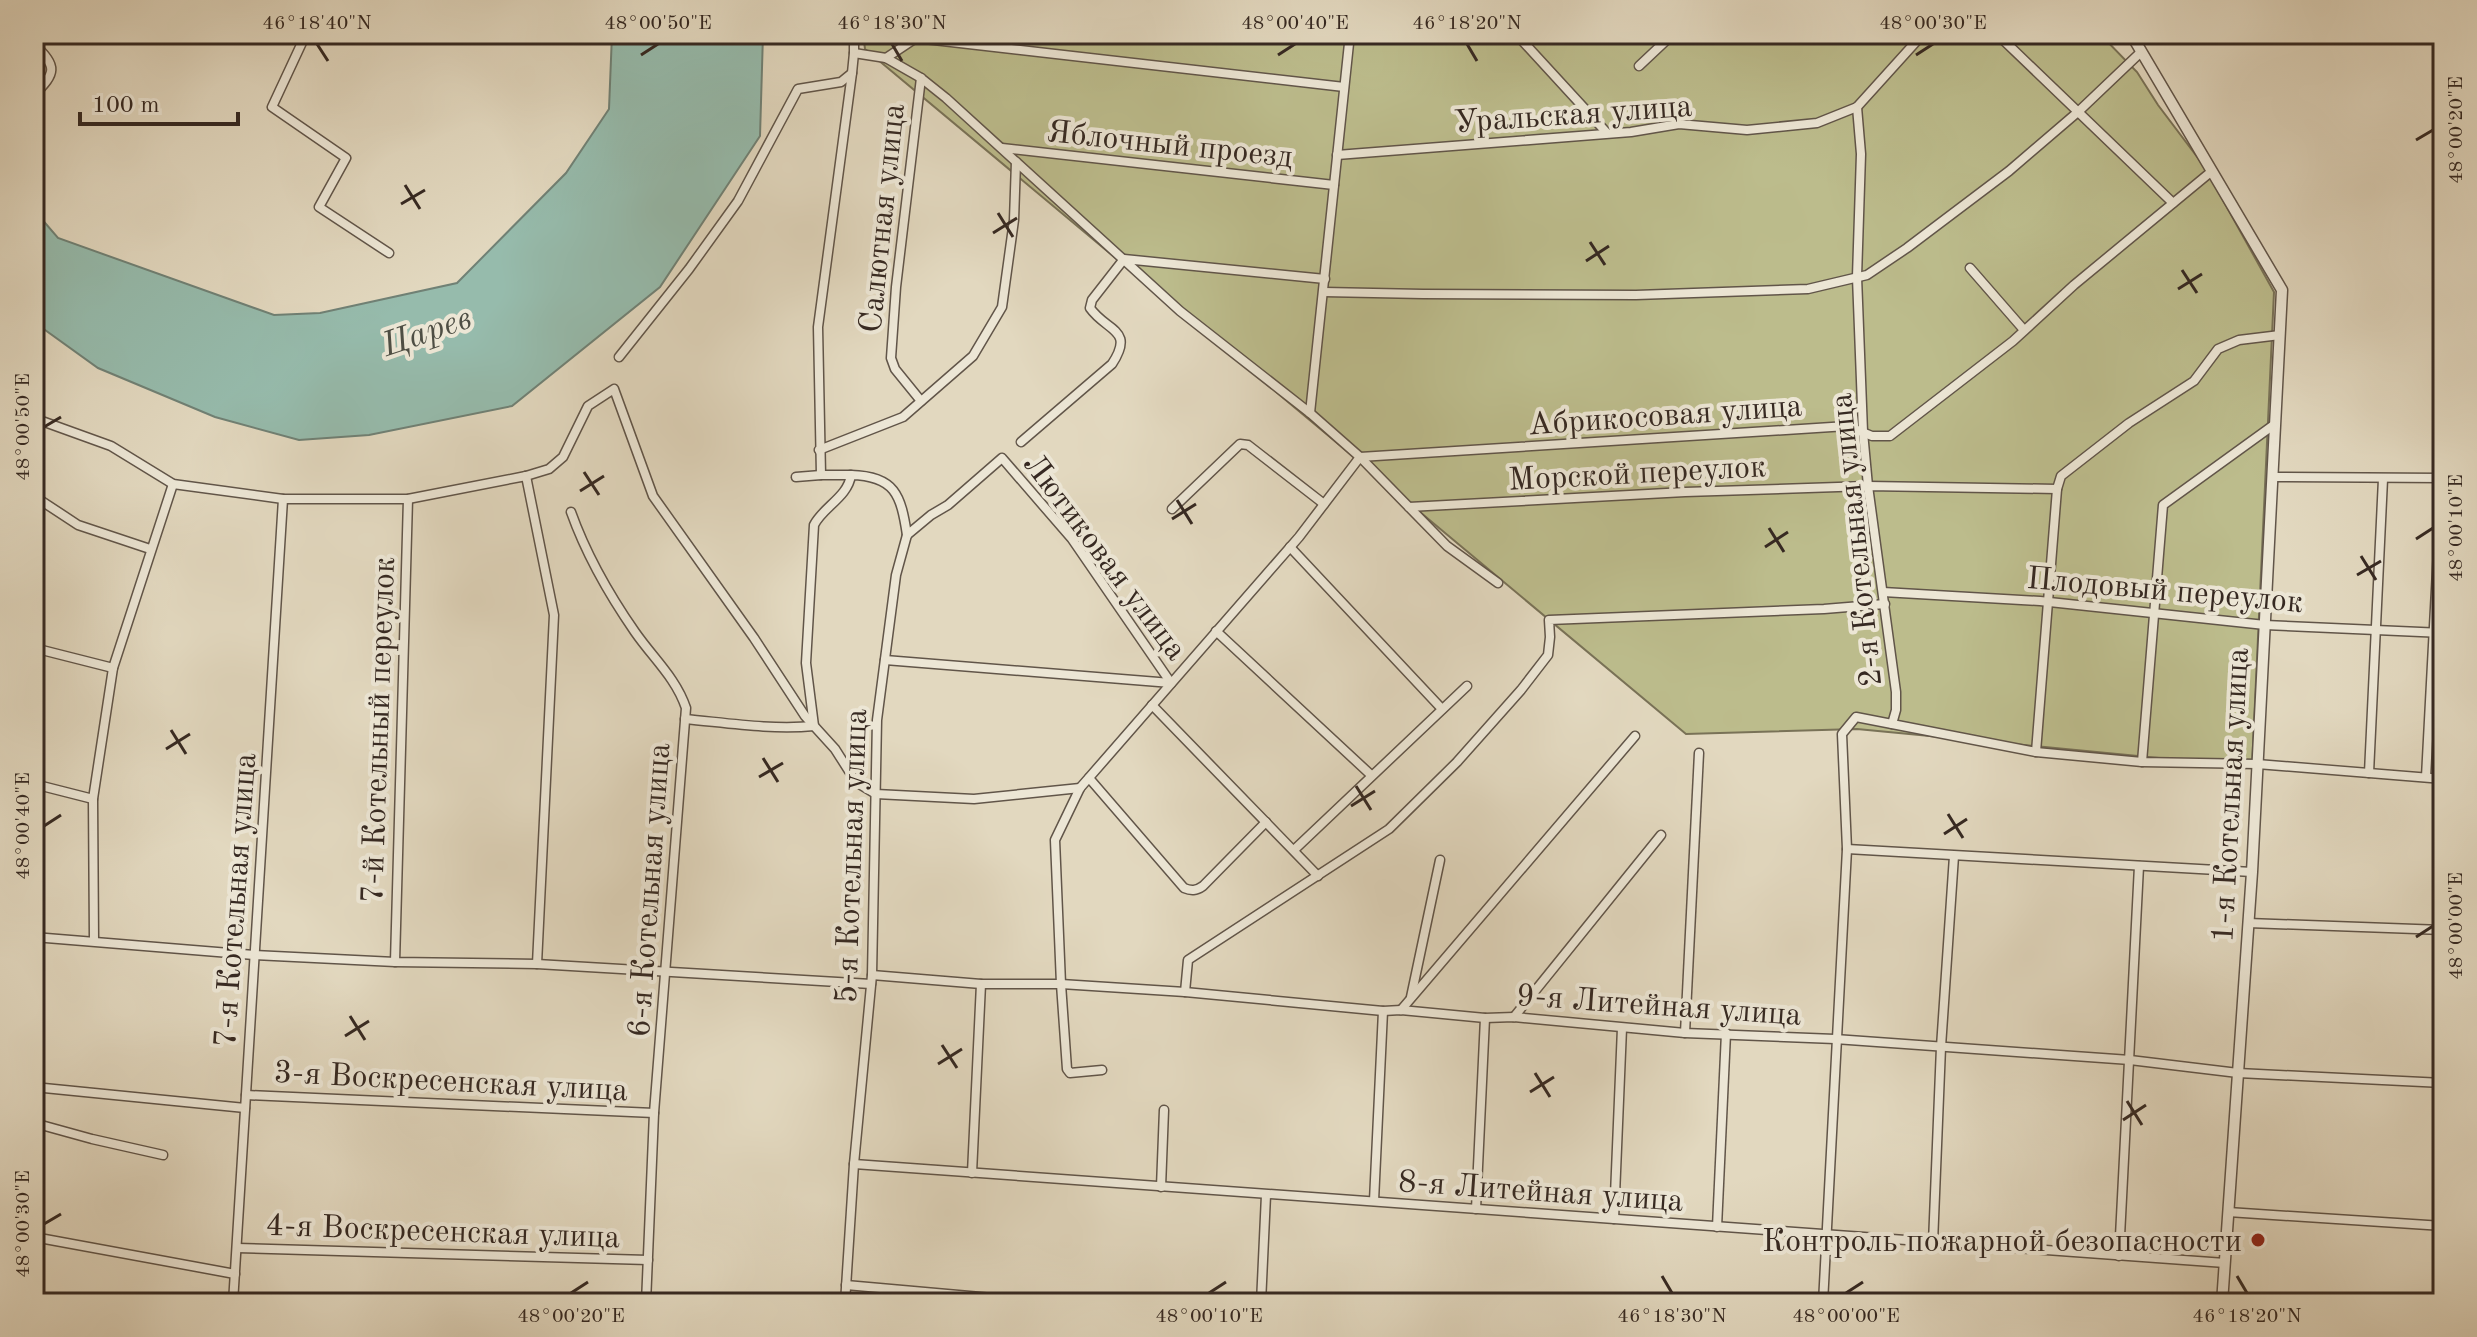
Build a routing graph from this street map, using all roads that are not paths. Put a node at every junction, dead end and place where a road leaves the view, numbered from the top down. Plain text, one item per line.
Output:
1 (306, 34) edge
2 (854, 34) edge
3 (1350, 34) edge
4 (1516, 34) edge
5 (1673, 34) edge
6 (1997, 34) edge
7 (2131, 34) edge
8 (1920, 35) edge
9 (914, 36) edge
10 (34, 44) edge
11 (2141, 52) junction
12 (854, 53) junction
13 (886, 58) junction
14 (1639, 66) dead end
15 (852, 73) junction
16 (921, 78) junction
17 (1344, 87) junction
18 (34, 95) edge
19 (1857, 107) junction
20 (2079, 111) junction
21 (1607, 133) junction
22 (1002, 148) junction
23 (1337, 155) junction
24 (1016, 162) junction
25 (2212, 171) junction
26 (1334, 185) junction
27 (2173, 203) junction
28 (389, 253) dead end
29 (1124, 259) junction
30 (1970, 268) dead end
31 (1857, 277) junction
32 (1325, 279) junction
33 (1324, 292) junction
34 (2024, 330) junction
35 (2280, 335) junction
36 (619, 357) dead end
37 (921, 401) junction
38 (1310, 413) junction
39 (34, 416) edge
40 (2275, 424) junction
41 (1863, 432) junction
42 (1021, 442) dead end
43 (819, 450) junction
44 (1360, 457) junction
45 (2443, 457) edge
46 (821, 475) junction
47 (851, 475) junction
48 (526, 476) junction
49 (796, 477) dead end
50 (2272, 477) junction
51 (2442, 478) edge
52 (2383, 479) junction
53 (173, 484) junction
54 (1868, 486) junction
55 (2057, 489) junction
56 (34, 496) edge
57 (283, 499) junction
58 (408, 499) junction
59 (1324, 504) junction
60 (1409, 507) junction
61 (1172, 509) dead end
62 (571, 512) dead end
63 (907, 535) junction
64 (1290, 547) junction
65 (150, 549) junction
66 (1498, 583) dead end
67 (1883, 592) junction
68 (2048, 602) junction
69 (1885, 604) junction
70 (2154, 613) junction
71 (2265, 625) junction
72 (2376, 628) junction
73 (1216, 631) junction
74 (2438, 632) edge
75 (34, 648) edge
76 (885, 660) junction
77 (113, 668) junction
78 (1171, 683) junction
79 (1467, 686) dead end
80 (1152, 705) junction
81 (1442, 709) junction
82 (685, 719) junction
83 (1892, 724) junction
84 (814, 726) junction
85 (1635, 736) dead end
86 (2036, 752) junction
87 (1699, 753) dead end
88 (2142, 762) junction
89 (2257, 764) junction
90 (2369, 773) junction
91 (1371, 775) junction
92 (2426, 777) junction
93 (1089, 778) junction
94 (2443, 779) edge
95 (34, 784) edge
96 (1080, 788) junction
97 (876, 794) junction
98 (93, 799) junction
99 (1266, 822) junction
100 (1661, 835) dead end
101 (1847, 849) junction
102 (1294, 850) junction
103 (1954, 856) junction
104 (1440, 860) dead end
105 (2139, 866) junction
106 (2252, 872) junction
107 (1318, 876) junction
108 (2248, 923) junction
109 (2443, 930) edge
110 (34, 937) edge
111 (94, 940) junction
112 (254, 955) junction
113 (395, 962) junction
114 (537, 964) junction
115 (666, 973) junction
116 (872, 979) junction
117 (981, 984) junction
118 (1061, 984) junction
119 (1185, 992) junction
120 (1411, 998) junction
121 (1401, 1010) junction
122 (1383, 1011) junction
123 (1514, 1017) junction
124 (1485, 1018) junction
125 (1622, 1028) junction
126 (1685, 1033) junction
127 (1726, 1033) junction
128 (1835, 1039) junction
129 (1941, 1047) junction
130 (2130, 1060) junction
131 (1102, 1070) dead end
132 (2238, 1073) junction
133 (2443, 1083) edge
134 (34, 1087) edge
135 (246, 1095) junction
136 (245, 1108) junction
137 (1164, 1110) dead end
138 (654, 1113) junction
139 (34, 1123) edge
140 (163, 1155) dead end
141 (854, 1164) junction
142 (972, 1173) junction
143 (1161, 1187) junction
144 (1266, 1195) junction
145 (1374, 1201) junction
146 (1476, 1209) junction
147 (2228, 1212) junction
148 (1614, 1219) junction
149 (2443, 1226) edge
150 (1717, 1227) junction
151 (1825, 1235) junction
152 (34, 1237) edge
153 (1933, 1243) junction
154 (237, 1248) junction
155 (2119, 1256) junction
156 (648, 1260) junction
157 (2225, 1263) junction
158 (235, 1274) junction
159 (846, 1285) junction
160 (233, 1303) edge
161 (646, 1303) edge
162 (845, 1303) edge
163 (1049, 1303) edge
164 (1261, 1303) edge
165 (1823, 1303) edge
166 (2222, 1303) edge

1 - 28 street
2 - 12 street
3 - 17 street
4 - 21 street
5 - 14 street
6 - 20 street
7 - 11 street
8 - 19 street
9 - 13 street
9 - 17 street
10 - 18 street
11 - 20 street
11 - 25 street
12 - 13 street
12 - 15 street
13 - 16 street
15 - 36 street
15 - 43 street
16 - 22 street
16 - 37 street, Салютная улица
17 - 23 street
19 - 21 street, Уральская улица
19 - 31 street, 2-я Котельная улица
20 - 27 street
20 - 31 street
21 - 23 street, Уральская улица
22 - 24 street
22 - 26 street, Яблочный проезд
23 - 26 street
24 - 29 street
24 - 37 street
25 - 27 street, Абрикосовая улица
25 - 35 street, 1-я Котельная улица
26 - 32 street
27 - 34 street, Абрикосовая улица
29 - 32 street
29 - 38 street
29 - 42 street
30 - 34 street
31 - 33 street
31 - 41 street, 2-я Котельная улица
32 - 33 street
33 - 38 street
34 - 41 street, Абрикосовая улица
35 - 40 street, 1-я Котельная улица
35 - 55 street
37 - 43 street
38 - 44 street
39 - 53 street
40 - 50 street, 1-я Котельная улица
40 - 70 street
41 - 44 street, Абрикосовая улица
41 - 54 street, 2-я Котельная улица
43 - 46 street
44 - 59 street
44 - 60 street
45 - 51 street
46 - 47 street
46 - 49 street
47 - 63 street
47 - 84 street
48 - 58 street
48 - 84 street
48 - 114 street
50 - 52 street
50 - 71 street, 1-я Котельная улица
51 - 52 street
51 - 74 street
52 - 72 street
53 - 57 street
53 - 65 street
54 - 55 street, Морской переулок
54 - 60 street, Морской переулок
54 - 67 street, 2-я Котельная улица
55 - 68 street
56 - 65 street
57 - 58 street
57 - 112 street, 7-я Котельная улица
58 - 113 street, 7-й Котельный переулок
59 - 61 street
59 - 64 street
60 - 66 street
62 - 82 street, 6-я Котельная улица
63 - 76 street, 5-я Котельная улица
63 - 78 street, Лютиковая улица
64 - 73 street
64 - 81 street
65 - 77 street
67 - 68 street, Плодовый переулок
67 - 69 street, 2-я Котельная улица
68 - 70 street, Плодовый переулок
68 - 86 street
69 - 83 street, 2-я Котельная улица
69 - 107 street
70 - 71 street, Плодовый переулок
70 - 88 street
71 - 72 street, Плодовый переулок
71 - 89 street, 1-я Котельная улица
72 - 74 street, Плодовый переулок
72 - 90 street
73 - 78 street
73 - 91 street
74 - 92 street
75 - 77 street
76 - 78 street
76 - 97 street, 5-я Котельная улица
77 - 98 street
78 - 80 street
79 - 81 street
80 - 93 street
80 - 99 street
81 - 91 street
82 - 84 street
82 - 115 street, 6-я Котельная улица
83 - 86 street
83 - 101 street, 2-я Котельная улица
84 - 97 street
85 - 120 street
86 - 88 street
87 - 126 street
88 - 89 street
89 - 90 street
89 - 106 street, 1-я Котельная улица
90 - 92 street
91 - 102 street
92 - 94 street
93 - 96 street
93 - 99 street
95 - 98 street
96 - 97 street
96 - 118 street
97 - 116 street, 5-я Котельная улица
98 - 111 street
99 - 102 street
100 - 123 street
101 - 103 street
101 - 128 street, 2-я Котельная улица
102 - 107 street
103 - 105 street
103 - 129 street
104 - 120 street
105 - 106 street
105 - 130 street
106 - 108 street, 1-я Котельная улица
107 - 119 street
108 - 109 street
108 - 132 street, 1-я Котельная улица
110 - 111 street, 9-я Литейная улица
111 - 112 street, 9-я Литейная улица
112 - 113 street, 9-я Литейная улица
112 - 135 street, 7-я Котельная улица
113 - 114 street, 9-я Литейная улица
114 - 115 street, 9-я Литейная улица
115 - 116 street, 9-я Литейная улица
115 - 138 street, 6-я Котельная улица
116 - 117 street, 9-я Литейная улица
116 - 141 street, 5-я Котельная улица
117 - 118 street, 9-я Литейная улица
117 - 142 street
118 - 119 street, 9-я Литейная улица
118 - 131 street
119 - 122 street, 9-я Литейная улица
120 - 121 street
121 - 122 street, 9-я Литейная улица
121 - 124 street, 9-я Литейная улица
122 - 145 street
123 - 124 street, 9-я Литейная улица
123 - 125 street, 9-я Литейная улица
124 - 146 street
125 - 126 street, 9-я Литейная улица
125 - 148 street
126 - 127 street, 9-я Литейная улица
127 - 128 street, 9-я Литейная улица
127 - 150 street
128 - 129 street, 9-я Литейная улица
128 - 151 street, 2-я Котельная улица
129 - 130 street, 9-я Литейная улица
129 - 153 street
130 - 132 street, 9-я Литейная улица
130 - 155 street
132 - 133 street, 9-я Литейная улица
132 - 147 street, 1-я Котельная улица
134 - 136 street, 3-я Воскресенская улица
135 - 136 street, 7-я Котельная улица
135 - 138 street, 3-я Воскресенская улица
136 - 154 street, 7-я Котельная улица
137 - 143 street
138 - 156 street, 6-я Котельная улица
139 - 140 street
141 - 142 street, 8-я Литейная улица
141 - 159 street, 5-я Котельная улица
142 - 143 street, 8-я Литейная улица
143 - 144 street, 8-я Литейная улица
144 - 145 street, 8-я Литейная улица
144 - 164 street
145 - 146 street, 8-я Литейная улица
146 - 148 street, 8-я Литейная улица
147 - 149 street
147 - 157 street, 1-я Котельная улица
148 - 150 street, 8-я Литейная улица
150 - 151 street, 8-я Литейная улица
151 - 153 street, 8-я Литейная улица
151 - 165 street, 2-я Котельная улица
152 - 158 street, 4-я Воскресенская улица
153 - 155 street, 8-я Литейная улица
154 - 156 street, 4-я Воскресенская улица
154 - 158 street, 7-я Котельная улица
155 - 157 street, 8-я Литейная улица
156 - 161 street, 6-я Котельная улица
157 - 166 street, 1-я Котельная улица
158 - 160 street, 7-я Котельная улица
159 - 162 street, 5-я Котельная улица
159 - 163 street

